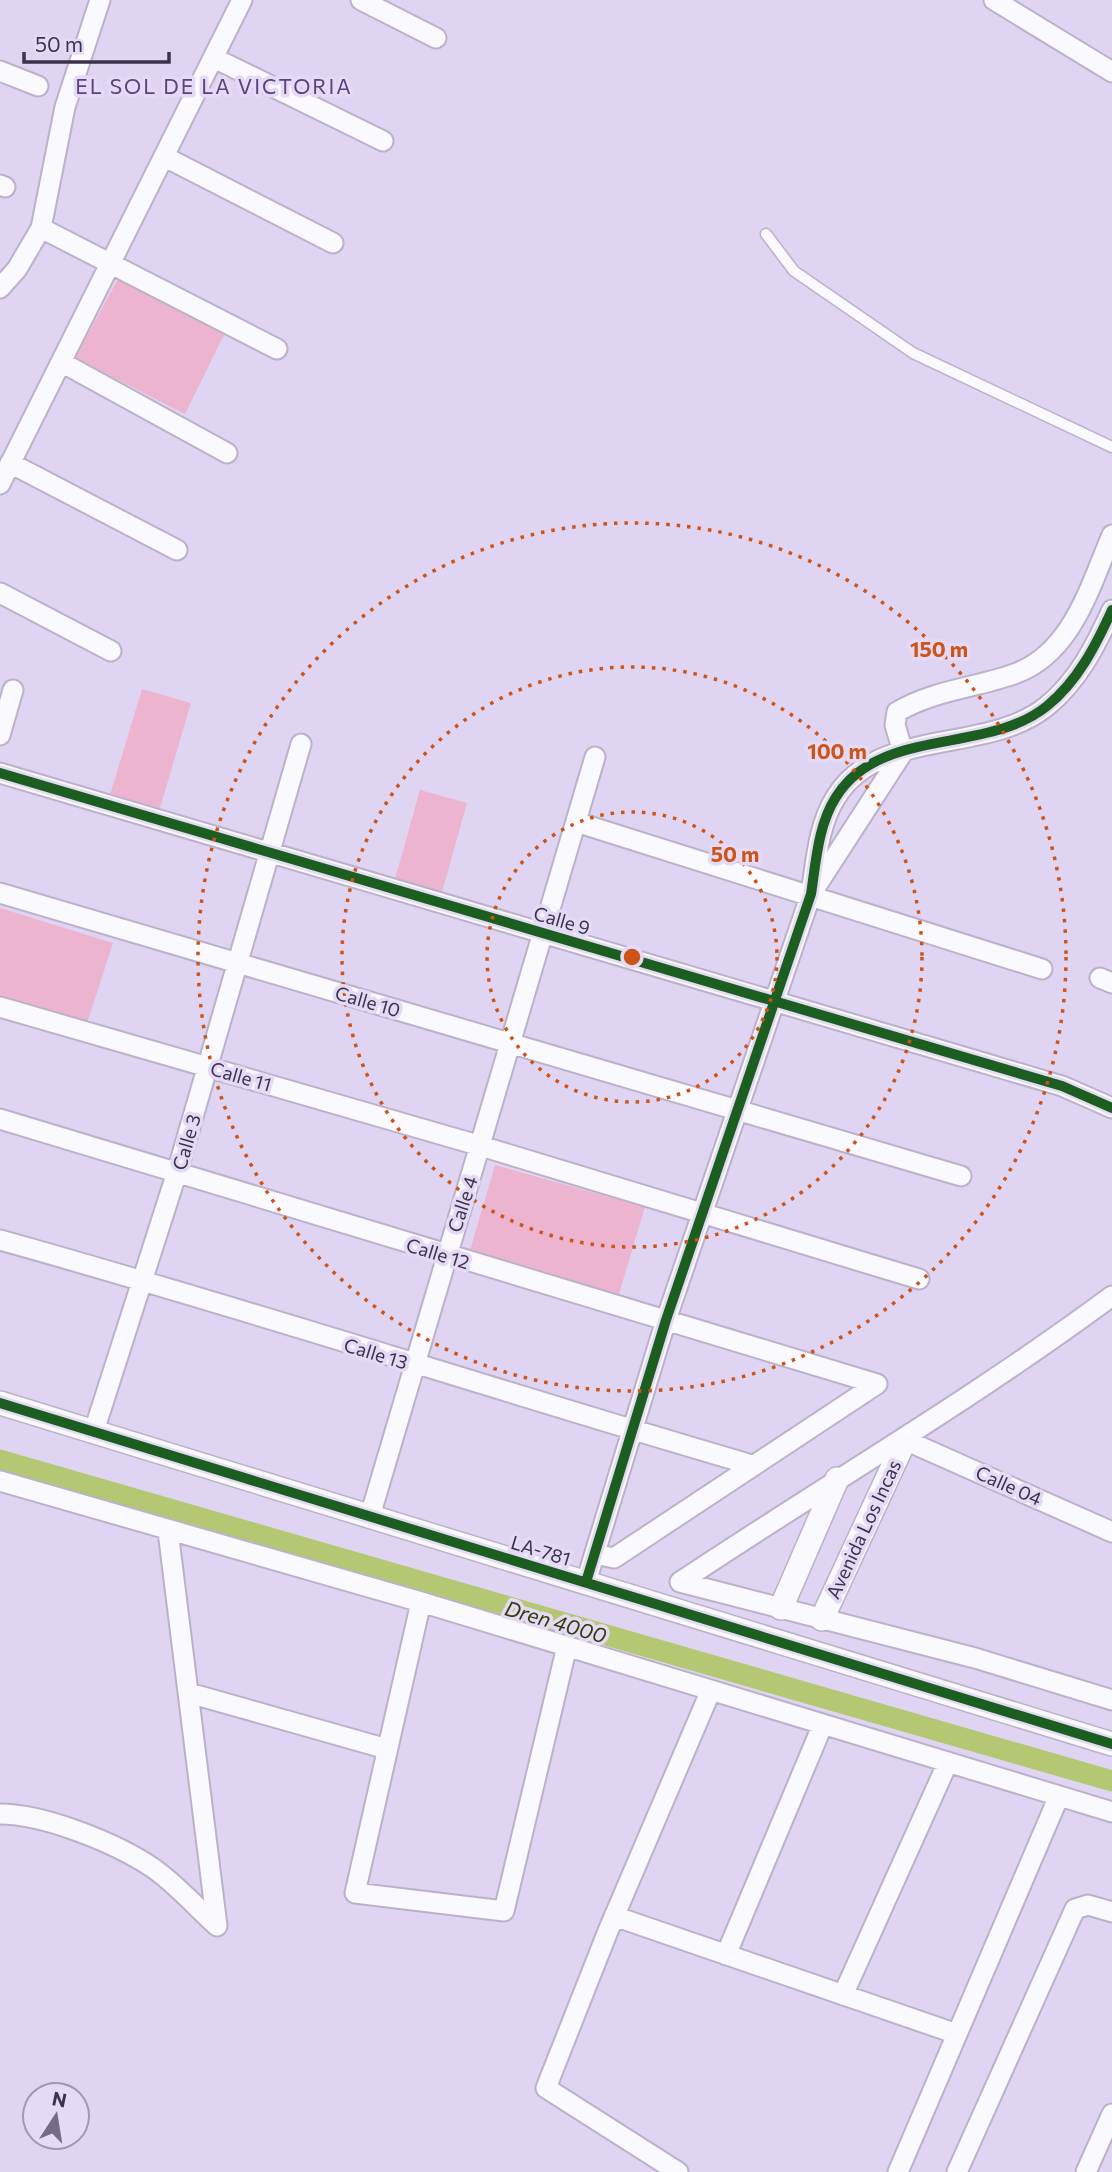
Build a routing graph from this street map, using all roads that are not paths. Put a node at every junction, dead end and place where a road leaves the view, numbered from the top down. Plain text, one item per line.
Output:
1 (100, 0) edge
2 (242, 0) edge
3 (361, 0) edge
4 (994, 0) edge
5 (436, 38) dead end
6 (214, 58) junction
7 (0, 71) edge
8 (1112, 72) edge
9 (38, 86) dead end
10 (383, 141) dead end
11 (165, 157) junction
12 (41, 228) junction
13 (766, 234) dead end
14 (333, 243) dead end
15 (110, 263) junction
16 (0, 288) edge
17 (277, 349) dead end
18 (61, 362) junction
19 (1112, 447) edge
20 (227, 453) dead end
21 (10, 463) junction
22 (0, 484) edge
23 (1112, 535) edge
24 (177, 550) dead end
25 (0, 593) edge
26 (1112, 610) edge
27 (111, 651) dead end
28 (13, 690) dead end
29 (0, 735) edge
30 (301, 744) dead end
31 (903, 752) junction
32 (595, 757) dead end
33 (0, 773) edge
34 (576, 822) junction
35 (271, 852) junction
36 (0, 893) edge
37 (810, 894) junction
38 (544, 933) junction
39 (239, 963) junction
40 (1042, 969) dead end
41 (772, 999) junction
42 (0, 1007) edge
43 (510, 1043) junction
44 (208, 1067) junction
45 (1112, 1108) edge
46 (737, 1109) junction
47 (0, 1119) edge
48 (481, 1146) junction
49 (177, 1172) junction
50 (961, 1176) dead end
51 (701, 1215) junction
52 (0, 1240) edge
53 (445, 1255) junction
54 (919, 1279) dead end
55 (143, 1280) junction
56 (1112, 1296) edge
57 (666, 1320) junction
58 (413, 1365) junction
59 (0, 1403) edge
60 (94, 1430) junction
61 (634, 1431) junction
62 (905, 1440) junction
63 (752, 1465) junction
64 (837, 1479) junction
65 (0, 1481) edge
66 (370, 1516) junction
67 (168, 1531) junction
68 (1112, 1532) edge
69 (595, 1554) junction
70 (586, 1583) junction
71 (421, 1602) junction
72 (781, 1608) junction
73 (822, 1619) junction
74 (567, 1646) junction
75 (711, 1690) junction
76 (189, 1693) junction
77 (1112, 1700) edge
78 (823, 1724) junction
79 (1112, 1744) edge
80 (387, 1749) junction
81 (948, 1762) junction
82 (1059, 1796) junction
83 (1112, 1812) edge
84 (0, 1814) edge
85 (1112, 1912) edge
86 (614, 1916) junction
87 (726, 1955) junction
88 (843, 1995) junction
89 (957, 2034) junction
90 (1112, 2114) edge
91 (678, 2172) edge
92 (898, 2172) edge
93 (957, 2172) edge
94 (1086, 2172) edge

1 - 12 street
2 - 6 street
3 - 5 street
4 - 8 street
6 - 10 street
6 - 11 street
7 - 9 street
11 - 14 street
11 - 15 street
12 - 15 street
12 - 16 street
13 - 19 lane
15 - 17 street
15 - 18 street
18 - 20 street
18 - 21 street
21 - 22 street
21 - 24 street
23 - 31 street
25 - 27 street
26 - 31 street
28 - 29 street
30 - 35 street, Calle 3
31 - 37 street
31 - 37 street
32 - 34 street, Calle 4
33 - 35 street, Calle 9
34 - 37 street
34 - 38 street, Calle 4
35 - 38 street, Calle 9
35 - 39 street, Calle 3
36 - 39 street, Calle 10
37 - 40 street
37 - 41 street
38 - 41 street, Calle 9
38 - 43 street, Calle 4
39 - 43 street, Calle 10
39 - 44 street, Calle 3
41 - 45 street, Calle 9
41 - 46 street
42 - 44 street, Calle 11
43 - 46 street, Calle 10
43 - 48 street, Calle 4
44 - 48 street, Calle 11
44 - 49 street, Calle 3
46 - 50 street, Calle 10
46 - 51 street
47 - 49 street, Calle 12
48 - 51 street, Calle 11
48 - 53 street, Calle 4
49 - 53 street, Calle 12
49 - 55 street, Calle 3
51 - 54 street, Calle 11
51 - 57 street
52 - 55 street, Calle 13
53 - 57 street, Calle 12
53 - 58 street, Calle 4
55 - 58 street, Calle 13
55 - 60 street, Calle 3
56 - 62 street
57 - 61 street
57 - 63 street, Calle 12
58 - 61 street, Calle 13
58 - 66 street, Calle 4
59 - 60 street, LA-781 / LA-781
60 - 66 street, LA-781 / LA-781
61 - 63 street, Calle 13
61 - 69 street
62 - 64 street
62 - 68 street, Calle 04
62 - 73 street, Avenida Los Incas
63 - 69 street
64 - 72 street
64 - 72 street
65 - 67 street
66 - 70 street, LA-781 / LA-781
67 - 71 street
67 - 76 street
69 - 70 street
70 - 79 street, LA-781 / LA-781
71 - 74 street
71 - 80 street
72 - 73 street
73 - 77 street
74 - 75 street
74 - 80 street
75 - 78 street
75 - 86 street
76 - 80 street
76 - 84 street
78 - 81 street
78 - 87 street
81 - 82 street
81 - 88 street
82 - 83 street
82 - 89 street
85 - 93 street
86 - 87 street
86 - 91 street
87 - 88 street
88 - 89 street
89 - 92 street
90 - 94 street

